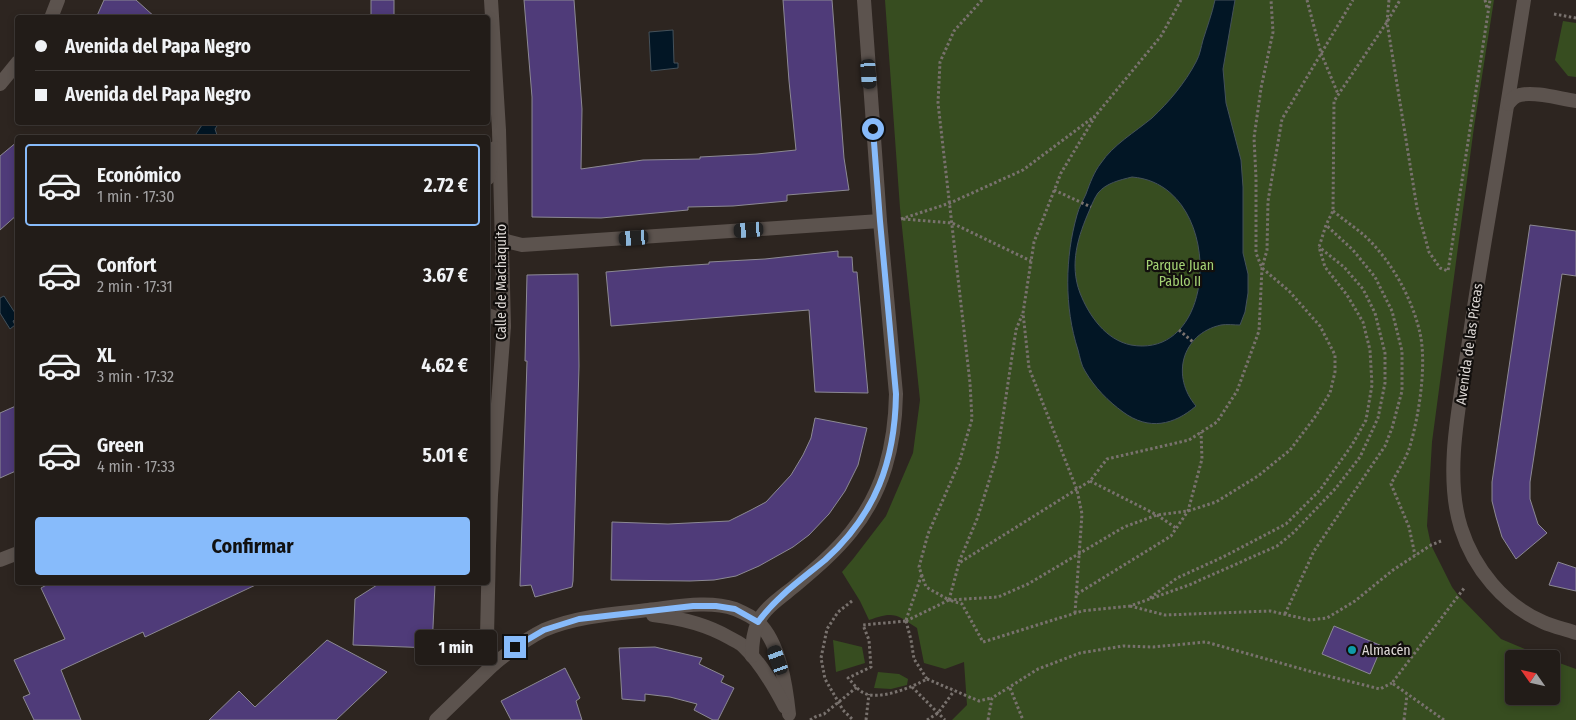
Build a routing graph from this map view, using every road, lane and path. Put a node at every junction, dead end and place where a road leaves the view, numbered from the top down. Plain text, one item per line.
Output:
1 (58, 0) edge
2 (490, 0) edge
3 (864, 0) edge
4 (982, 0) edge
5 (1181, 0) edge
6 (1272, 0) edge
7 (1307, 0) edge
8 (1353, 0) edge
9 (1389, 0) edge
10 (1400, 0) edge
11 (1485, 0) edge
12 (1490, 0) edge
13 (1524, 0) edge
14 (1488, 11) junction
15 (1554, 14) dead end
16 (52, 15) edge
17 (1576, 18) edge
18 (1387, 22) junction
19 (1320, 53) junction
20 (15, 66) edge
21 (0, 84) edge
22 (1338, 95) junction
23 (1576, 101) edge
24 (1508, 104) junction
25 (1096, 115) junction
26 (499, 130) junction
27 (490, 169) edge
28 (1054, 190) junction
29 (950, 203) junction
30 (1091, 207) dead end
31 (1333, 211) junction
32 (880, 221) junction
33 (952, 223) junction
34 (1326, 225) junction
35 (502, 240) junction
36 (1319, 247) junction
37 (1032, 261) junction
38 (1262, 268) junction
39 (1023, 313) junction
40 (490, 316) edge
41 (504, 326) junction
42 (1179, 330) dead end
43 (1193, 342) dead end
44 (500, 366) junction
45 (490, 373) edge
46 (1201, 432) junction
47 (1090, 481) junction
48 (1077, 490) junction
49 (490, 495) edge
50 (1188, 511) junction
51 (1157, 515) junction
52 (1176, 528) junction
53 (1441, 541) dead end
54 (1080, 552) junction
55 (15, 554) edge
56 (1415, 555) junction
57 (0, 560) edge
58 (959, 563) junction
59 (922, 574) junction
60 (488, 585) edge
61 (1465, 587) dead end
62 (1076, 594) junction
63 (949, 600) junction
64 (852, 601) dead end
65 (1145, 602) junction
66 (1130, 606) junction
67 (625, 613) junction
68 (1075, 613) junction
69 (1285, 614) junction
70 (906, 621) junction
71 (758, 622) junction
72 (1576, 633) edge
73 (752, 656) junction
74 (494, 664) junction
75 (926, 679) junction
76 (1392, 684) junction
77 (857, 687) junction
78 (912, 687) junction
79 (1010, 688) junction
80 (954, 691) junction
81 (869, 694) junction
82 (1407, 694) junction
83 (992, 698) junction
84 (838, 703) junction
85 (938, 713) junction
86 (790, 717) edge
87 (436, 720) edge
88 (810, 720) edge
89 (853, 720) edge
90 (866, 720) edge
91 (927, 720) edge
92 (945, 720) edge
93 (988, 720) edge
94 (1023, 720) edge
95 (1404, 720) edge
96 (1444, 720) edge

1 - 16 street
2 - 26 street, Calle de Machaquito
3 - 32 street
4 - 29 path
5 - 25 path
6 - 38 path
7 - 19 path
8 - 19 path
9 - 18 path
10 - 18 path
11 - 14 path
12 - 14 path
13 - 24 street, Avenida de las Píceas
14 - 18 path
15 - 17 path
18 - 22 path
19 - 22 path
19 - 38 path
20 - 21 street
22 - 31 path
23 - 24 street
24 - 72 street, Avenida de las Píceas
25 - 28 path
25 - 29 path
26 - 27 street, Calle de Machaquito
26 - 35 street, Calle de Machaquito
28 - 30 path
28 - 37 path
29 - 33 path
29 - 33 path
31 - 34 path
31 - 56 path
32 - 35 street
32 - 71 street
33 - 37 path
33 - 59 path
34 - 36 path
34 - 69 path
35 - 41 street, Calle de Machaquito
36 - 65 path
36 - 65 path
37 - 39 path
38 - 46 path
38 - 50 path
39 - 48 path
39 - 58 path
40 - 41 street
41 - 44 street, Calle de Machaquito
42 - 43 path
44 - 45 street
44 - 49 street, Calle de Machaquito
46 - 47 path
46 - 50 path
47 - 48 path
47 - 51 path
48 - 54 path
48 - 58 path
50 - 51 path
50 - 52 path
51 - 52 path
51 - 54 path
52 - 62 path
53 - 56 path
54 - 62 path
54 - 63 path
55 - 57 street
56 - 69 path
58 - 63 path
59 - 63 path
59 - 70 path
60 - 74 street, Calle de Machaquito
61 - 76 path
62 - 68 path
63 - 68 path
63 - 70 path
64 - 84 path
65 - 66 path
66 - 68 path
66 - 69 path
67 - 71 street
67 - 73 street
67 - 74 street
70 - 75 path
70 - 77 path
71 - 73 street
71 - 86 street
73 - 86 street
74 - 87 street
75 - 78 path
75 - 80 path
76 - 79 path
76 - 82 path
77 - 81 path
77 - 84 path
78 - 81 path
78 - 85 path
79 - 83 path
79 - 94 path
80 - 83 path
80 - 85 path
81 - 90 path
82 - 95 path
82 - 96 path
83 - 93 path
84 - 88 path
84 - 89 path
85 - 91 path
85 - 92 path

